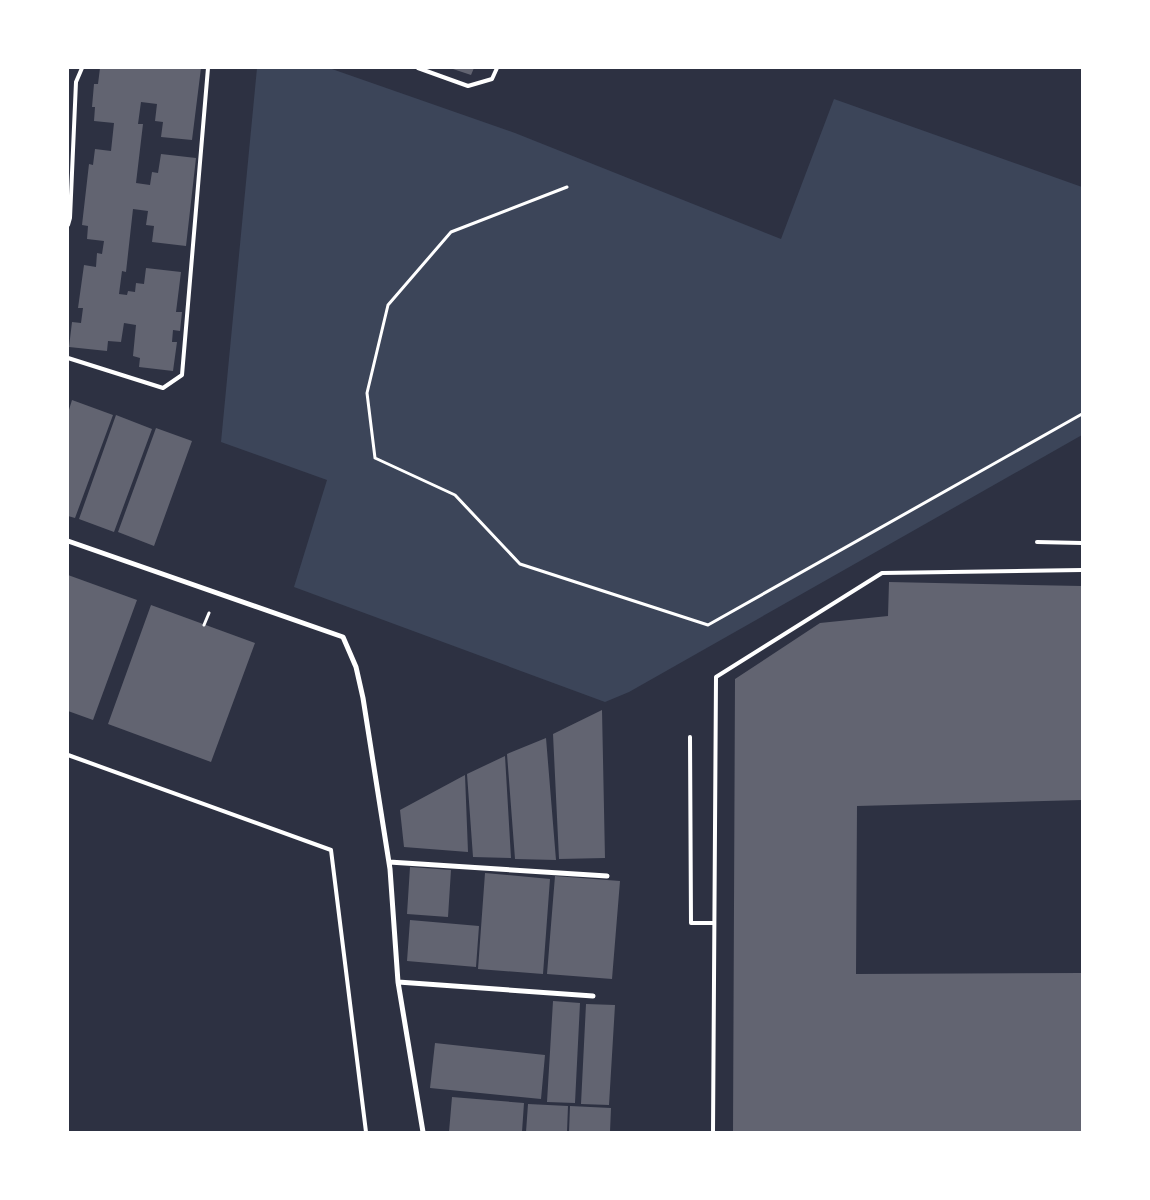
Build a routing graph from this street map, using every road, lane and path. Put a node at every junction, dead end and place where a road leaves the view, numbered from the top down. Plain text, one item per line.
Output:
1 (82, 68) edge
2 (208, 68) edge
3 (418, 68) edge
4 (497, 68) edge
5 (567, 187) dead end
6 (68, 225) edge
7 (68, 358) edge
8 (1082, 414) edge
9 (68, 540) edge
10 (1037, 542) dead end
11 (1082, 542) edge
12 (1082, 570) edge
13 (209, 613) dead end
14 (204, 625) dead end
15 (690, 737) dead end
16 (68, 755) edge
17 (389, 862) junction
18 (607, 876) dead end
19 (714, 923) junction
20 (398, 982) junction
21 (593, 996) dead end
22 (366, 1132) edge
23 (423, 1132) edge
24 (713, 1132) edge

1 - 6 lane
2 - 7 lane
3 - 4 lane
5 - 8 path
9 - 17 street
10 - 11 lane
12 - 19 lane
13 - 14 path
15 - 19 lane
16 - 22 lane
17 - 18 street
17 - 20 street
19 - 24 lane
20 - 21 street
20 - 23 street

